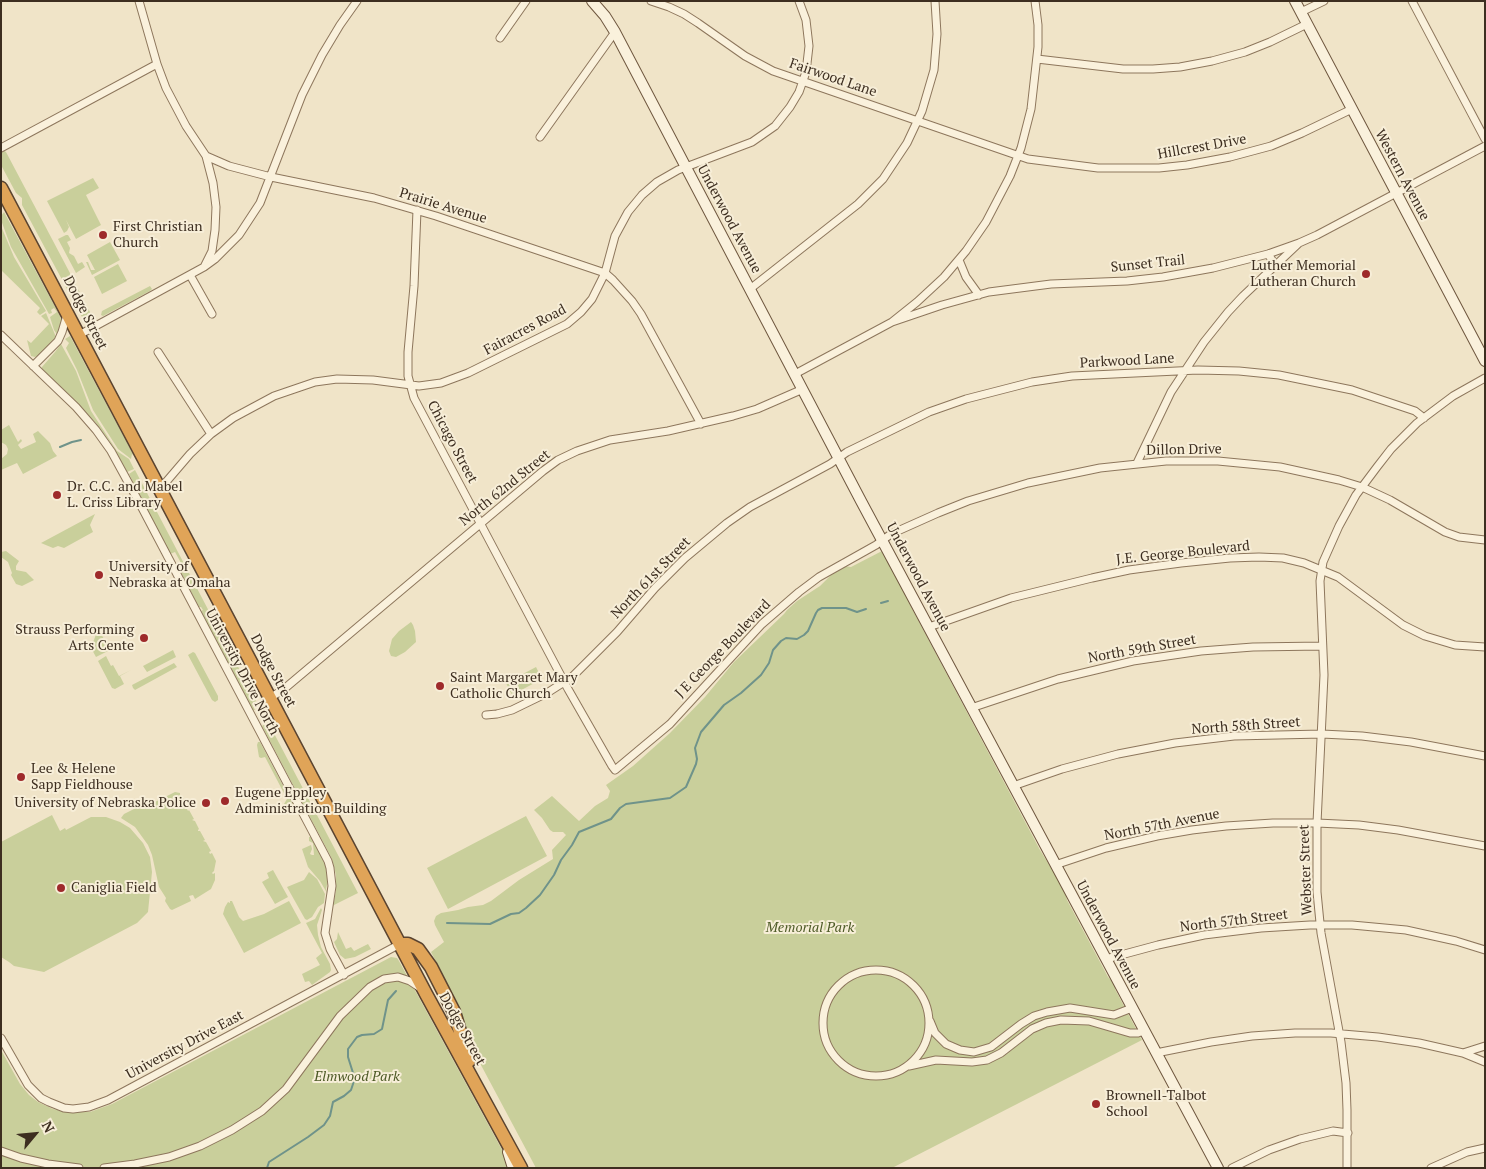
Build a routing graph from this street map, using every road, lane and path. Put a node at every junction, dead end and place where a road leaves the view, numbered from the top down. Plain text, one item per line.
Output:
1 (139, 1) edge
2 (357, 1) edge
3 (526, 1) edge
4 (592, 1) edge
5 (651, 1) edge
6 (800, 1) edge
7 (935, 1) edge
8 (1035, 1) edge
9 (1295, 1) edge
10 (1324, 1) edge
11 (1412, 1) edge
12 (1301, 12) junction
13 (1307, 24) junction
14 (615, 32) junction
15 (500, 38) dead end
16 (1037, 59) junction
17 (157, 64) junction
18 (803, 81) junction
19 (1352, 109) junction
20 (918, 121) junction
21 (540, 137) dead end
22 (1485, 139) edge
23 (1485, 146) edge
24 (1, 148) edge
25 (1018, 155) junction
26 (206, 156) junction
27 (686, 167) junction
28 (271, 177) junction
29 (1396, 193) junction
30 (3, 195) edge
31 (417, 210) junction
32 (1299, 243) junction
33 (1268, 254) junction
34 (959, 260) junction
35 (1276, 266) junction
36 (204, 267) junction
37 (604, 273) junction
38 (190, 275) junction
39 (750, 289) junction
40 (979, 295) junction
41 (68, 312) junction
42 (212, 314) dead end
43 (892, 322) junction
44 (1, 335) edge
45 (79, 335) junction
46 (158, 352) dead end
47 (1485, 361) edge
48 (33, 366) junction
49 (1185, 371) junction
50 (795, 374) junction
51 (1485, 378) edge
52 (410, 386) junction
53 (803, 390) junction
54 (1424, 418) junction
55 (701, 424) junction
56 (211, 434) junction
57 (840, 458) junction
58 (1137, 463) junction
59 (1362, 487) junction
60 (160, 489) junction
61 (481, 524) junction
62 (882, 540) junction
63 (1485, 540) edge
64 (1322, 570) junction
65 (929, 627) junction
66 (1322, 646) junction
67 (1485, 647) edge
68 (565, 682) junction
69 (270, 698) junction
70 (972, 708) junction
71 (486, 715) dead end
72 (1322, 734) junction
73 (1485, 756) edge
74 (615, 770) joint
75 (1013, 786) junction
76 (1317, 823) junction
77 (1485, 846) edge
78 (1055, 865) junction
79 (1320, 925) junction
80 (400, 944) junction
81 (1485, 950) edge
82 (1106, 959) junction
83 (344, 974) junction
84 (426, 994) junction
85 (1132, 1008) junction
86 (929, 1019) junction
87 (1144, 1031) junction
88 (1339, 1034) junction
89 (1, 1038) edge
90 (1485, 1046) edge
91 (1156, 1053) junction
92 (1463, 1053) junction
93 (1484, 1061) edge
94 (906, 1067) junction
95 (474, 1083) junction
96 (1348, 1133) junction
97 (505, 1139) junction
98 (1485, 1148) edge
99 (1, 1151) edge
100 (78, 1168) edge
101 (104, 1168) edge
102 (513, 1168) edge
103 (521, 1168) edge
104 (1218, 1168) edge
105 (1232, 1168) edge
106 (1348, 1168) edge
107 (1431, 1168) edge

1 - 17 street
2 - 28 street
3 - 15 street
4 - 14 main road, Underwood Avenue
5 - 18 street, Fairwood Lane
6 - 18 street, Fairacres Road
7 - 20 street
8 - 16 street
9 - 12 main road, Western Avenue
10 - 12 street
11 - 22 street
12 - 13 main road, Western Avenue
13 - 16 street
13 - 19 main road, Western Avenue
14 - 21 street
14 - 27 main road, Underwood Avenue
16 - 25 street
17 - 24 street
17 - 26 street
18 - 20 street, Fairwood Lane
18 - 27 street, Fairacres Road
19 - 25 street, Hillcrest Drive
19 - 29 main road, Western Avenue
20 - 25 street, Fairwood Lane
20 - 39 street
23 - 29 street
25 - 34 street
26 - 28 street, Prairie Avenue
26 - 36 street
27 - 37 street, Fairacres Road
27 - 39 main road, Underwood Avenue
28 - 31 street, Prairie Avenue
28 - 36 street
29 - 32 street, Sunset Trail
29 - 47 main road, Western Avenue
30 - 41 highway, Dodge Street
31 - 37 street, Prairie Avenue
31 - 52 street, Chicago Street
32 - 33 street, Sunset Trail
32 - 35 street
33 - 35 street
33 - 40 street, Sunset Trail
34 - 40 street
34 - 43 street
35 - 49 street
36 - 38 street
37 - 52 street, Fairacres Road
37 - 55 street
38 - 42 street
38 - 45 street
39 - 50 main road, Underwood Avenue
40 - 43 street, Sunset Trail
41 - 45 highway, Dodge Street
41 - 48 street
43 - 50 street
44 - 48 street, University Drive North
45 - 60 highway, Dodge Street
46 - 56 street
48 - 83 street, University Drive North
49 - 54 street, Parkwood Lane
49 - 57 street, Parkwood Lane
49 - 58 street
50 - 53 main road, Underwood Avenue
51 - 54 street, Webster Street
52 - 56 street, Fairacres Road
52 - 61 street, Chicago Street
53 - 55 street, North 62nd Street
53 - 57 main road, Underwood Avenue
54 - 59 street, Webster Street
55 - 61 street, North 62nd Street
56 - 60 street, Fairacres Road
57 - 62 main road, Underwood Avenue
57 - 68 street, North 61st Street
58 - 59 street, Dillon Drive
58 - 62 street, Dillon Drive
59 - 63 street, Dillon Drive
59 - 64 street, Webster Street
60 - 69 highway, Dodge Street
61 - 68 street, Chicago Street
61 - 69 street, North 62nd Street
62 - 65 main road, Underwood Avenue
62 - 74 street, J E George Boulevard
64 - 65 street, J.E. George Boulevard
64 - 66 street, Webster Street
64 - 67 street, J.E. George Boulevard
65 - 70 main road, Underwood Avenue
66 - 70 street, North 59th Street
66 - 72 street, Webster Street
68 - 71 street, North 61st Street
68 - 74 street, Chicago Street
69 - 80 highway, Dodge Street
70 - 75 main road, Underwood Avenue
72 - 73 street, North 58th Street
72 - 75 street, North 58th Street
72 - 76 street, Webster Street
75 - 78 main road, Underwood Avenue
76 - 77 street, North 57th Avenue
76 - 78 street, North 57th Avenue
76 - 79 street, Webster Street
78 - 82 main road, Underwood Avenue
79 - 81 street, North 57th Street
79 - 82 street, North 57th Street
79 - 88 street, Webster Street
80 - 83 street, University Drive East
80 - 84 highway, Dodge Street
80 - 95 highway
82 - 85 main road, Underwood Avenue
83 - 89 street, University Drive East
84 - 95 highway, Dodge Street
84 - 101 street
85 - 86 street
85 - 87 main road, Underwood Avenue
86 - 94 street
86 - 94 street
87 - 91 main road, Underwood Avenue
87 - 94 street
88 - 91 street
88 - 92 street
88 - 96 street, Webster Street
90 - 92 street
91 - 104 main road, Underwood Avenue
92 - 93 street
95 - 97 highway, Dodge Street
96 - 105 street
96 - 106 street, Webster Street
97 - 102 main road
97 - 103 highway, Dodge Street
98 - 107 street
99 - 100 street

